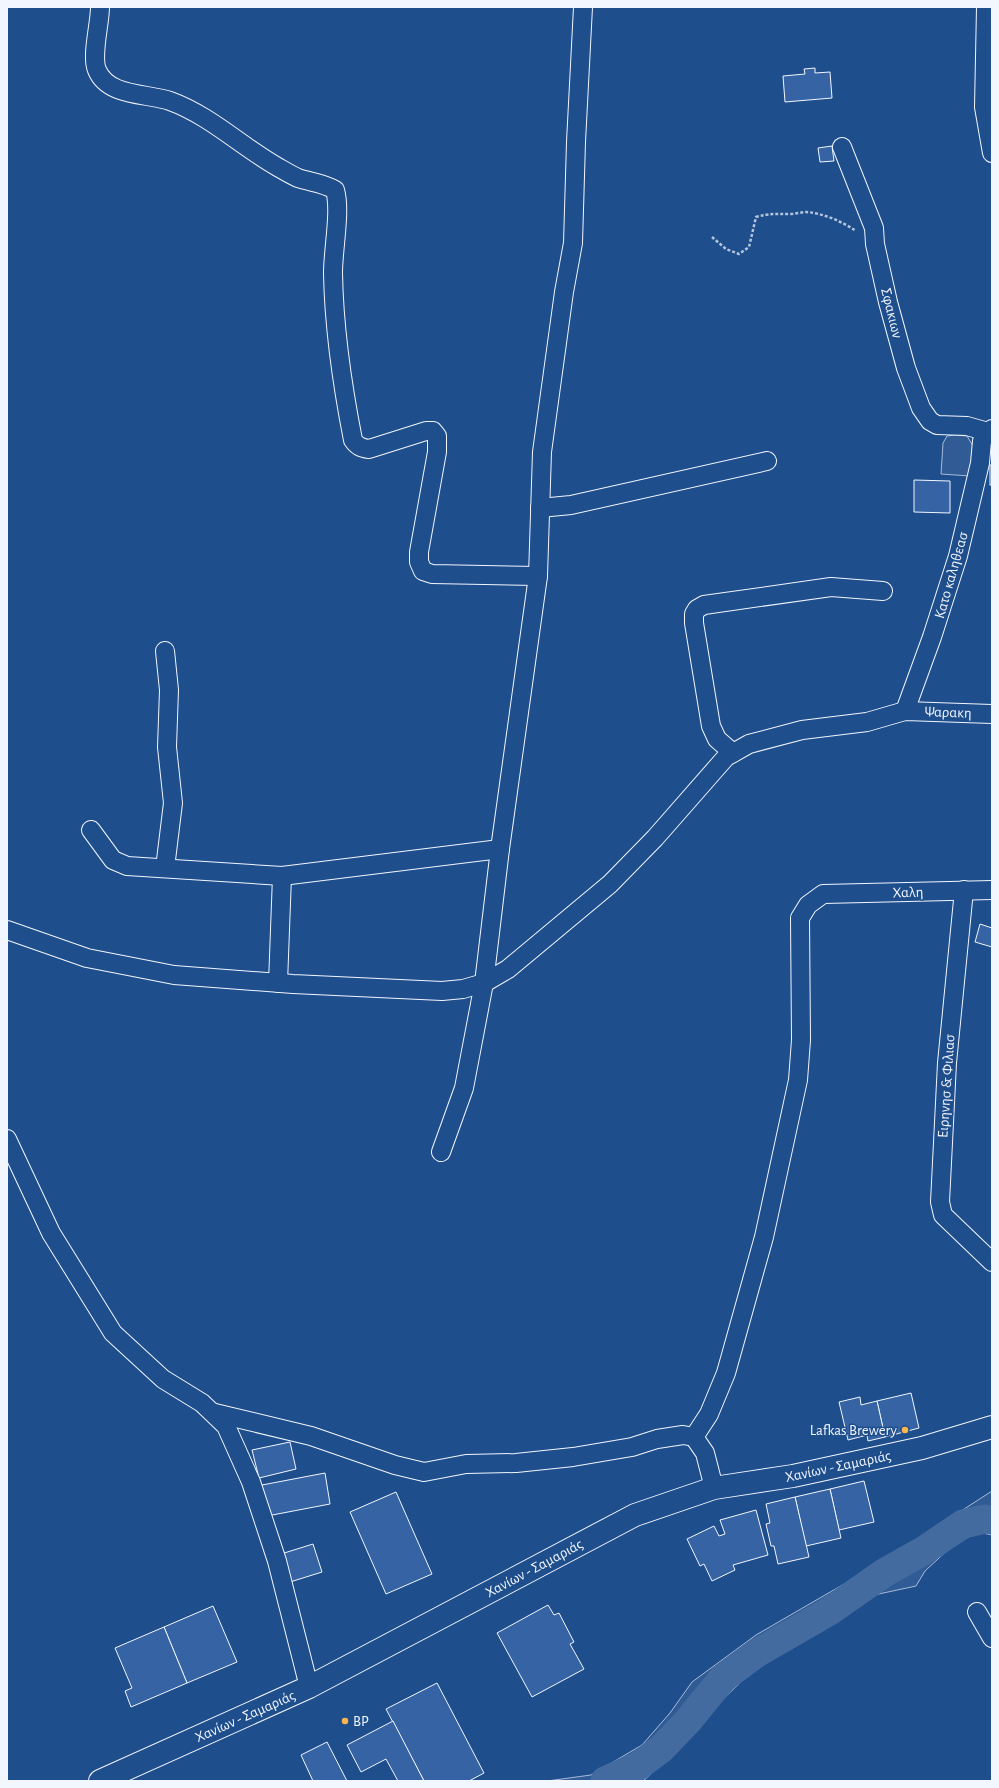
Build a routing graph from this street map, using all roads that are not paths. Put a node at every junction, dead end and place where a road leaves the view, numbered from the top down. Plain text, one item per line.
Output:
1 (100, 7) edge
2 (583, 7) edge
3 (986, 7) edge
4 (842, 147) dead end
5 (992, 153) edge
6 (989, 432) edge
7 (767, 461) dead end
8 (540, 508) junction
9 (538, 576) junction
10 (883, 591) dead end
11 (165, 651) dead end
12 (905, 711) junction
13 (992, 714) edge
14 (733, 753) junction
15 (91, 830) dead end
16 (500, 849) junction
17 (165, 868) junction
18 (282, 876) junction
19 (964, 890) junction
20 (992, 890) edge
21 (7, 930) edge
22 (278, 983) junction
23 (484, 983) junction
24 (7, 1138) edge
25 (441, 1152) dead end
26 (992, 1262) edge
27 (215, 1413) junction
28 (992, 1427) edge
29 (694, 1436) junction
30 (714, 1488) junction
31 (977, 1612) dead end
32 (992, 1638) edge
33 (309, 1687) junction
34 (100, 1781) edge

1 - 9 street
2 - 8 street
3 - 5 street
4 - 6 street, Σφακιων
6 - 12 street, Κατο καληθεασ
7 - 8 street
8 - 9 street
9 - 16 street
10 - 14 street
11 - 17 street
12 - 13 street, Ψαρακη
12 - 14 street, Ψαρακη
14 - 23 street, Ψαρακη
15 - 17 street
16 - 18 street
16 - 23 street
17 - 18 street
18 - 22 street
19 - 20 street, Χαλη
19 - 26 street, Ειρηνησ & Φιλιασ
19 - 29 street, Χαλη
21 - 22 street, Ψαρακη
22 - 23 street, Ψαρακη
23 - 25 street
24 - 27 street
27 - 29 street
27 - 33 street
28 - 30 main road, Χανίων - Σαμαριάς
29 - 30 street
30 - 33 main road, Χανίων - Σαμαριάς
31 - 32 street
33 - 34 main road, Χανίων - Σαμαριάς

